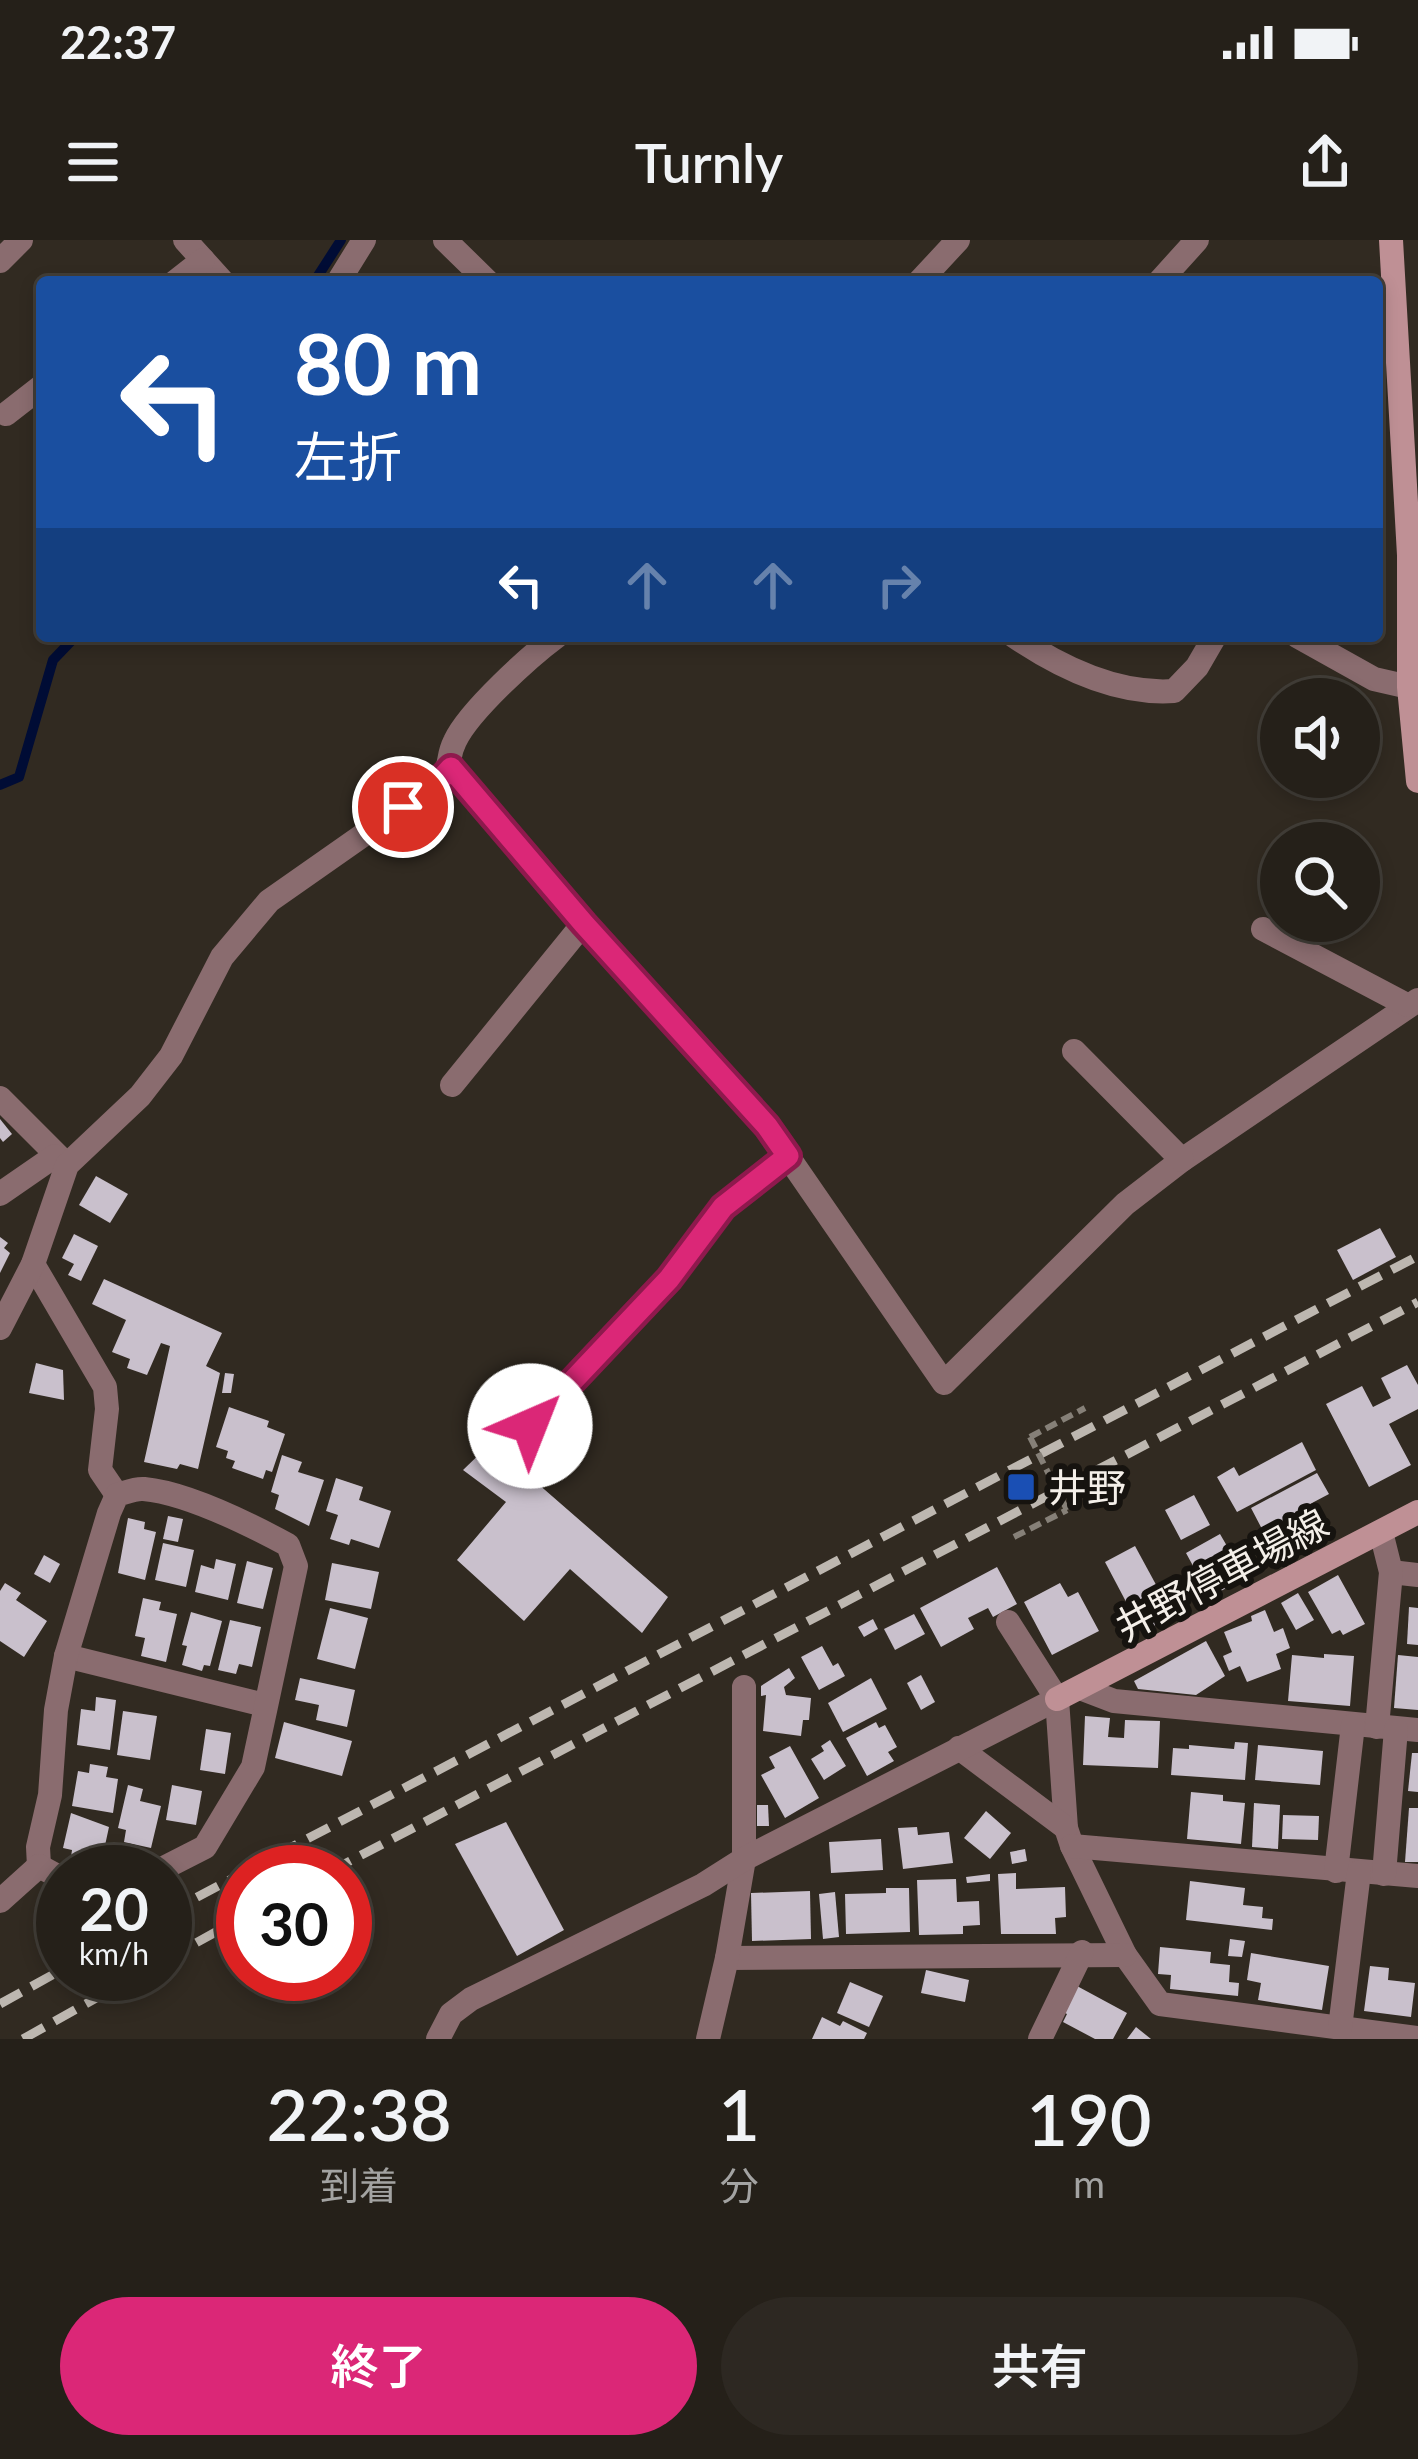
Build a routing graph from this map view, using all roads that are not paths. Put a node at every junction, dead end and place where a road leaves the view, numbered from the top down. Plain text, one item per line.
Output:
1 (22, 240) edge
2 (184, 240) edge
3 (364, 240) edge
4 (445, 240) edge
5 (958, 240) edge
6 (1197, 240) edge
7 (1391, 240) edge
8 (203, 260) junction
9 (0, 261) edge
10 (183, 276) edge
11 (218, 276) edge
12 (342, 276) edge
13 (482, 276) edge
14 (925, 276) edge
15 (1164, 276) edge
16 (1418, 326) edge
17 (1396, 341) junction
18 (36, 391) edge
19 (6, 414) dead end
20 (1412, 511) edge
21 (550, 642) edge
22 (1025, 642) edge
23 (1212, 642) edge
24 (1309, 642) edge
25 (1409, 687) junction
26 (451, 768) junction
27 (1418, 781) edge
28 (584, 924) junction
29 (1290, 942) edge
30 (1413, 1002) edge
31 (1074, 1052) dead end
32 (452, 1084) dead end
33 (0, 1098) edge
34 (788, 1156) junction
35 (1182, 1160) junction
36 (61, 1161) junction
37 (0, 1194) edge
38 (33, 1264) junction
39 (0, 1328) edge
40 (530, 1426) dead end
41 (117, 1495) junction
42 (1418, 1512) edge
43 (1381, 1532) junction
44 (1391, 1573) junction
45 (1418, 1575) edge
46 (1008, 1622) dead end
47 (66, 1656) junction
48 (744, 1687) dead end
49 (1068, 1694) junction
50 (265, 1705) junction
51 (1386, 1728) edge
52 (959, 1748) junction
53 (1069, 1837) junction
54 (38, 1845) edge
55 (192, 1853) edge
56 (744, 1859) junction
57 (36, 1869) edge
58 (1360, 1872) junction
59 (1418, 1876) edge
60 (0, 1901) edge
61 (1082, 1952) junction
62 (1124, 1955) junction
63 (727, 1958) junction
64 (1340, 2028) junction
65 (1418, 2038) edge
66 (438, 2039) edge
67 (708, 2039) edge
68 (1040, 2039) edge

1 - 9 street
2 - 8 street
3 - 12 street
4 - 13 street
5 - 14 street
6 - 15 street
7 - 17 main road
8 - 10 street
8 - 11 street
16 - 17 street
17 - 20 main road
18 - 19 street
20 - 25 main road
21 - 26 street
22 - 23 street
24 - 25 street
25 - 27 main road
26 - 28 street
26 - 36 street
28 - 32 street
28 - 34 street
29 - 30 street
30 - 35 street
31 - 35 street
33 - 36 street
34 - 35 street
34 - 40 street
36 - 37 street
36 - 38 street
38 - 39 street
38 - 41 street
41 - 47 street
41 - 50 street
42 - 43 main road, 井野停車場線
43 - 44 street
43 - 49 main road, 井野停車場線
44 - 45 street
44 - 51 street
46 - 49 street
47 - 50 street
47 - 54 street
48 - 56 street
49 - 51 street
49 - 52 street
49 - 53 street
50 - 55 street
51 - 58 street
51 - 58 street
52 - 53 street
52 - 56 street
53 - 58 street
53 - 62 street
56 - 63 street
56 - 66 street
57 - 60 street
58 - 59 street
58 - 64 street
61 - 62 street
61 - 63 street
61 - 68 street
62 - 64 street
63 - 67 street
64 - 65 street

